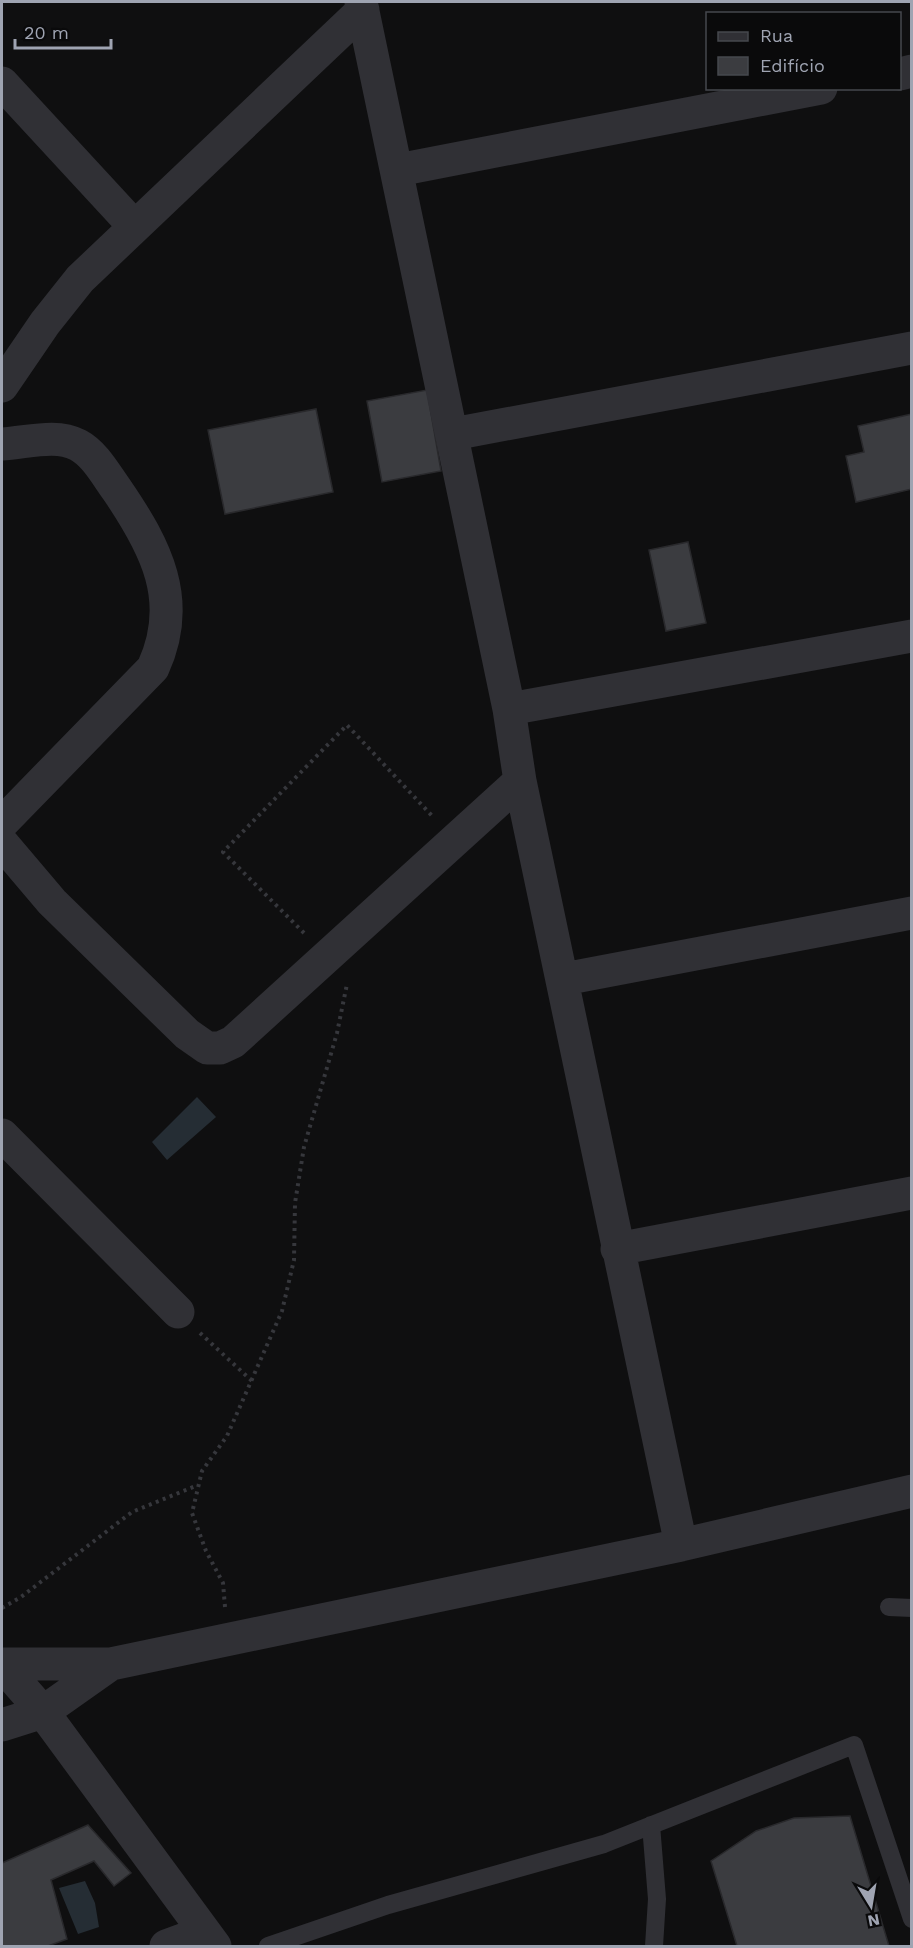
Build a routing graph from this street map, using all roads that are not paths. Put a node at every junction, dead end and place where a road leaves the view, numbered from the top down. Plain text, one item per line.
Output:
1 (362, 6) edge
2 (2, 83) edge
3 (811, 90) edge
4 (398, 170) junction
5 (134, 226) junction
6 (912, 348) edge
7 (2, 386) edge
8 (453, 434) junction
9 (2, 444) edge
10 (912, 636) edge
11 (509, 709) junction
12 (520, 781) junction
13 (2, 822) edge
14 (2, 843) edge
15 (912, 913) edge
16 (564, 979) junction
17 (2, 1136) edge
18 (912, 1193) edge
19 (617, 1249) junction
20 (178, 1312) road end
21 (912, 1491) edge
22 (681, 1545) junction
23 (889, 1607) dead end
24 (912, 1608) edge
25 (2, 1664) edge
26 (111, 1664) junction
27 (43, 1712) junction
28 (2, 1725) edge
29 (651, 1825) junction
30 (912, 1919) edge
31 (210, 1939) edge
32 (166, 1947) edge
33 (268, 1947) edge
34 (654, 1947) edge

1 - 4 street
1 - 5 street
2 - 5 street
3 - 4 street
4 - 8 street
5 - 7 street
6 - 8 street
8 - 11 street
9 - 13 street
10 - 11 street
11 - 12 street
12 - 14 street
12 - 16 street
15 - 16 street
16 - 19 street
17 - 20 street
18 - 19 street
19 - 22 street
21 - 22 street
22 - 26 street
23 - 24 lane
25 - 26 street
25 - 27 street
26 - 27 street
27 - 28 street
27 - 31 street
29 - 30 lane
29 - 33 lane
29 - 34 lane
31 - 32 street

